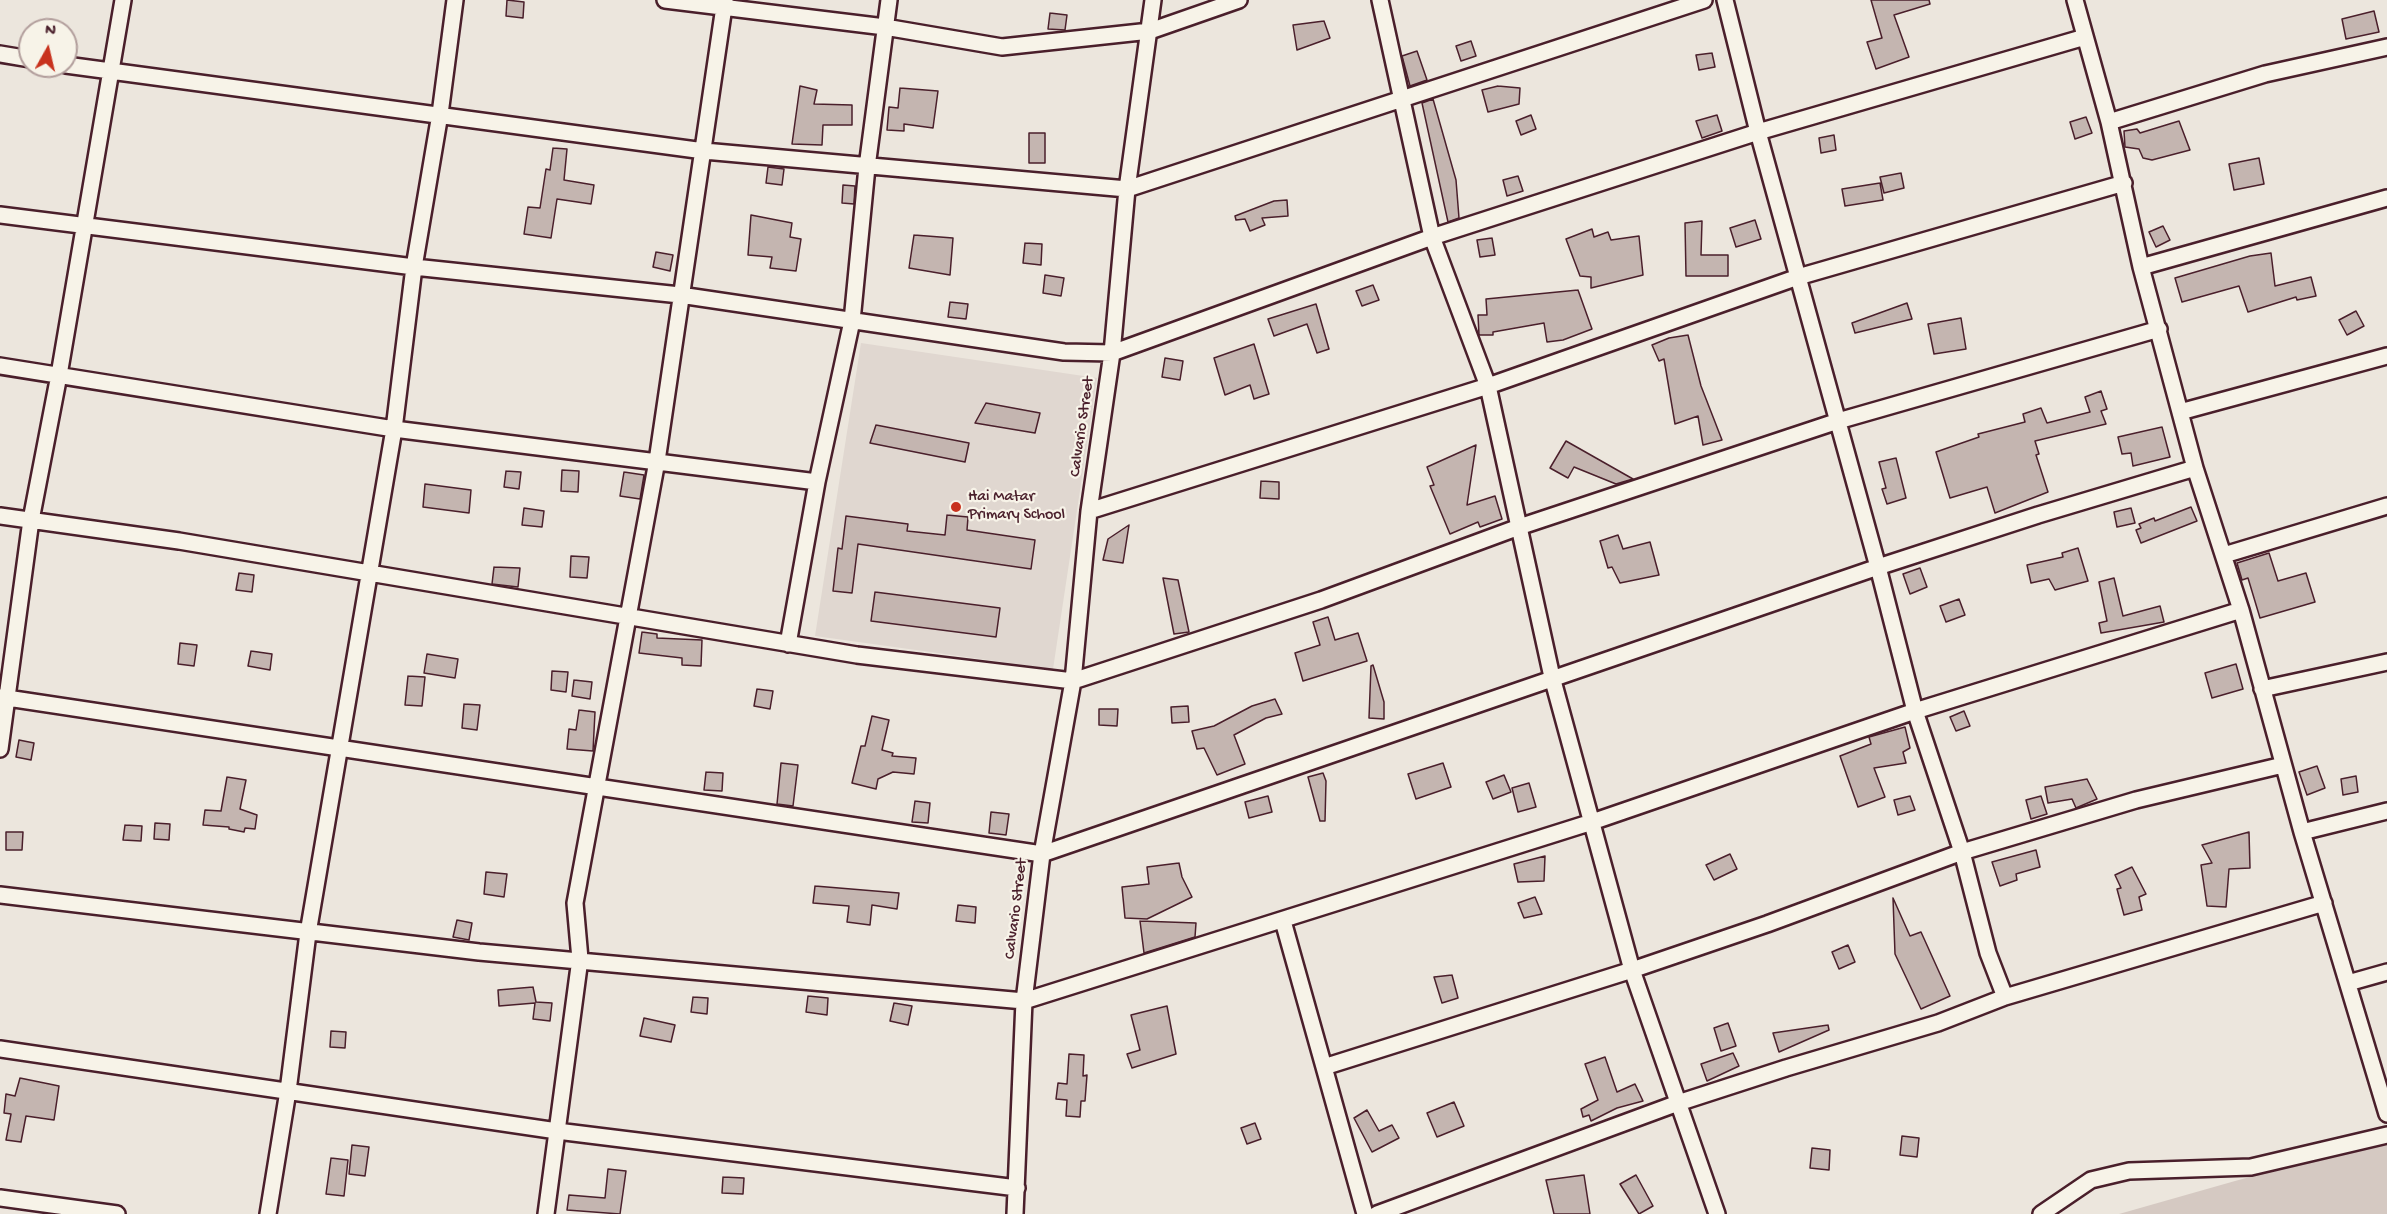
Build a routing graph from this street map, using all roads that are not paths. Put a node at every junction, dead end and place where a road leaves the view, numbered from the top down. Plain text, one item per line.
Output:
1 (123, 0) edge
2 (455, 0) edge
3 (665, 0) edge
4 (889, 0) edge
5 (1153, 0) edge
6 (1239, 0) edge
7 (1380, 0) edge
8 (1704, 0) edge
9 (1725, 0) edge
10 (2075, 0) edge
11 (724, 4) edge
12 (885, 27) junction
13 (1150, 31) junction
14 (2085, 37) junction
15 (2387, 47) edge
16 (0, 54) edge
17 (18, 57) edge
18 (78, 67) edge
19 (111, 73) junction
20 (1401, 100) junction
21 (440, 114) junction
22 (2109, 122) junction
23 (1758, 132) junction
24 (704, 151) junction
25 (867, 167) junction
26 (2124, 183) junction
27 (1127, 189) junction
28 (2387, 198) edge
29 (0, 215) edge
30 (83, 227) junction
31 (1432, 237) junction
32 (414, 267) junction
33 (2142, 267) junction
34 (1798, 277) junction
35 (680, 295) junction
36 (852, 321) junction
37 (2159, 329) junction
38 (1112, 353) junction
39 (2387, 356) edge
40 (0, 366) edge
41 (59, 375) junction
42 (1488, 386) junction
43 (2180, 412) junction
44 (1838, 421) junction
45 (394, 429) junction
46 (657, 461) junction
47 (2195, 468) junction
48 (817, 482) junction
49 (2387, 506) edge
50 (1089, 511) junction
51 (0, 516) edge
52 (31, 520) junction
53 (1519, 527) junction
54 (2223, 555) junction
55 (1878, 567) junction
56 (370, 574) junction
57 (2241, 610) junction
58 (629, 618) junction
59 (788, 644) junction
60 (2387, 662) edge
61 (1552, 677) junction
62 (1073, 681) junction
63 (2262, 689) junction
64 (3, 697) edge
65 (1915, 711) junction
66 (341, 747) junction
67 (0, 749) edge
68 (2283, 765) junction
69 (594, 788) junction
70 (2387, 811) edge
71 (1592, 822) junction
72 (2302, 832) junction
73 (1962, 852) junction
74 (1042, 854) junction
75 (0, 895) edge
76 (2324, 903) junction
77 (1283, 921) junction
78 (308, 933) junction
79 (580, 959) junction
80 (1632, 970) junction
81 (2387, 972) edge
82 (2348, 983) junction
83 (2005, 997) junction
84 (1024, 1001) junction
85 (0, 1049) edge
86 (1324, 1067) junction
87 (288, 1091) junction
88 (1678, 1103) junction
89 (2387, 1114) edge
90 (557, 1131) junction
91 (2387, 1135) edge
92 (1017, 1188) junction
93 (0, 1198) edge
94 (117, 1214) edge
95 (268, 1214) edge
96 (546, 1214) edge
97 (1015, 1214) edge
98 (1365, 1214) edge
99 (1377, 1214) edge
100 (1717, 1214) edge
101 (2042, 1214) edge

1 - 19 street
2 - 21 street
3 - 11 street
4 - 12 street
5 - 13 street, Calvario Street
6 - 13 street
7 - 20 street
8 - 20 street
9 - 23 street
10 - 14 street
11 - 12 street
11 - 24 street
12 - 13 street
12 - 25 street
13 - 27 street, Calvario Street
14 - 22 street
14 - 23 street
15 - 22 street
16 - 17 street
18 - 19 street
19 - 21 street
19 - 30 street
20 - 27 street
20 - 31 street
21 - 24 street
21 - 32 street
22 - 26 street
23 - 31 street
23 - 34 street
24 - 25 street
24 - 35 street
25 - 27 street
25 - 36 street
26 - 33 street
26 - 34 street
27 - 38 street, Calvario Street
28 - 33 street
29 - 30 street
30 - 32 street
30 - 41 street
31 - 38 street
31 - 42 street
32 - 35 street
32 - 45 street
33 - 37 street
34 - 42 street
34 - 44 street
35 - 36 street
35 - 46 street
36 - 38 street
36 - 48 street
37 - 43 street
37 - 44 street
38 - 50 street, Calvario Street
39 - 43 street
40 - 41 street
41 - 45 street
41 - 52 street
42 - 50 street
42 - 53 street
43 - 47 street
44 - 53 street
44 - 55 street
45 - 46 street
45 - 56 street
46 - 48 street
46 - 58 street
47 - 54 street
47 - 55 street
48 - 59 street
49 - 54 street
50 - 62 street, Calvario Street
51 - 52 street
52 - 56 street
52 - 64 street
53 - 61 street
53 - 62 street
54 - 57 street
55 - 61 street
55 - 65 street
56 - 58 street
56 - 66 street
57 - 63 street
57 - 65 street
58 - 59 street
58 - 69 street
59 - 62 street
60 - 63 street
61 - 71 street
61 - 74 street
62 - 74 street, Calvario Street
63 - 68 street
64 - 66 street
64 - 67 street
65 - 71 street
65 - 73 street
66 - 69 street
66 - 78 street
68 - 72 street
68 - 73 street
69 - 74 street
69 - 79 street
70 - 72 street
71 - 77 street
71 - 80 street
72 - 76 street
73 - 80 street
73 - 83 street
74 - 84 street, Calvario Street
75 - 78 street
76 - 82 street
76 - 83 street
77 - 84 street
77 - 86 street
78 - 79 street
78 - 87 street
79 - 84 street
79 - 90 street
80 - 86 street
80 - 88 street
81 - 82 street
82 - 89 street
83 - 88 street
84 - 92 street, Calvario Street
85 - 87 street
86 - 98 street
87 - 90 street
87 - 95 street
88 - 99 street
88 - 100 street
90 - 92 street
90 - 96 street
91 - 101 street
92 - 97 street, Calvario Street
93 - 94 street

